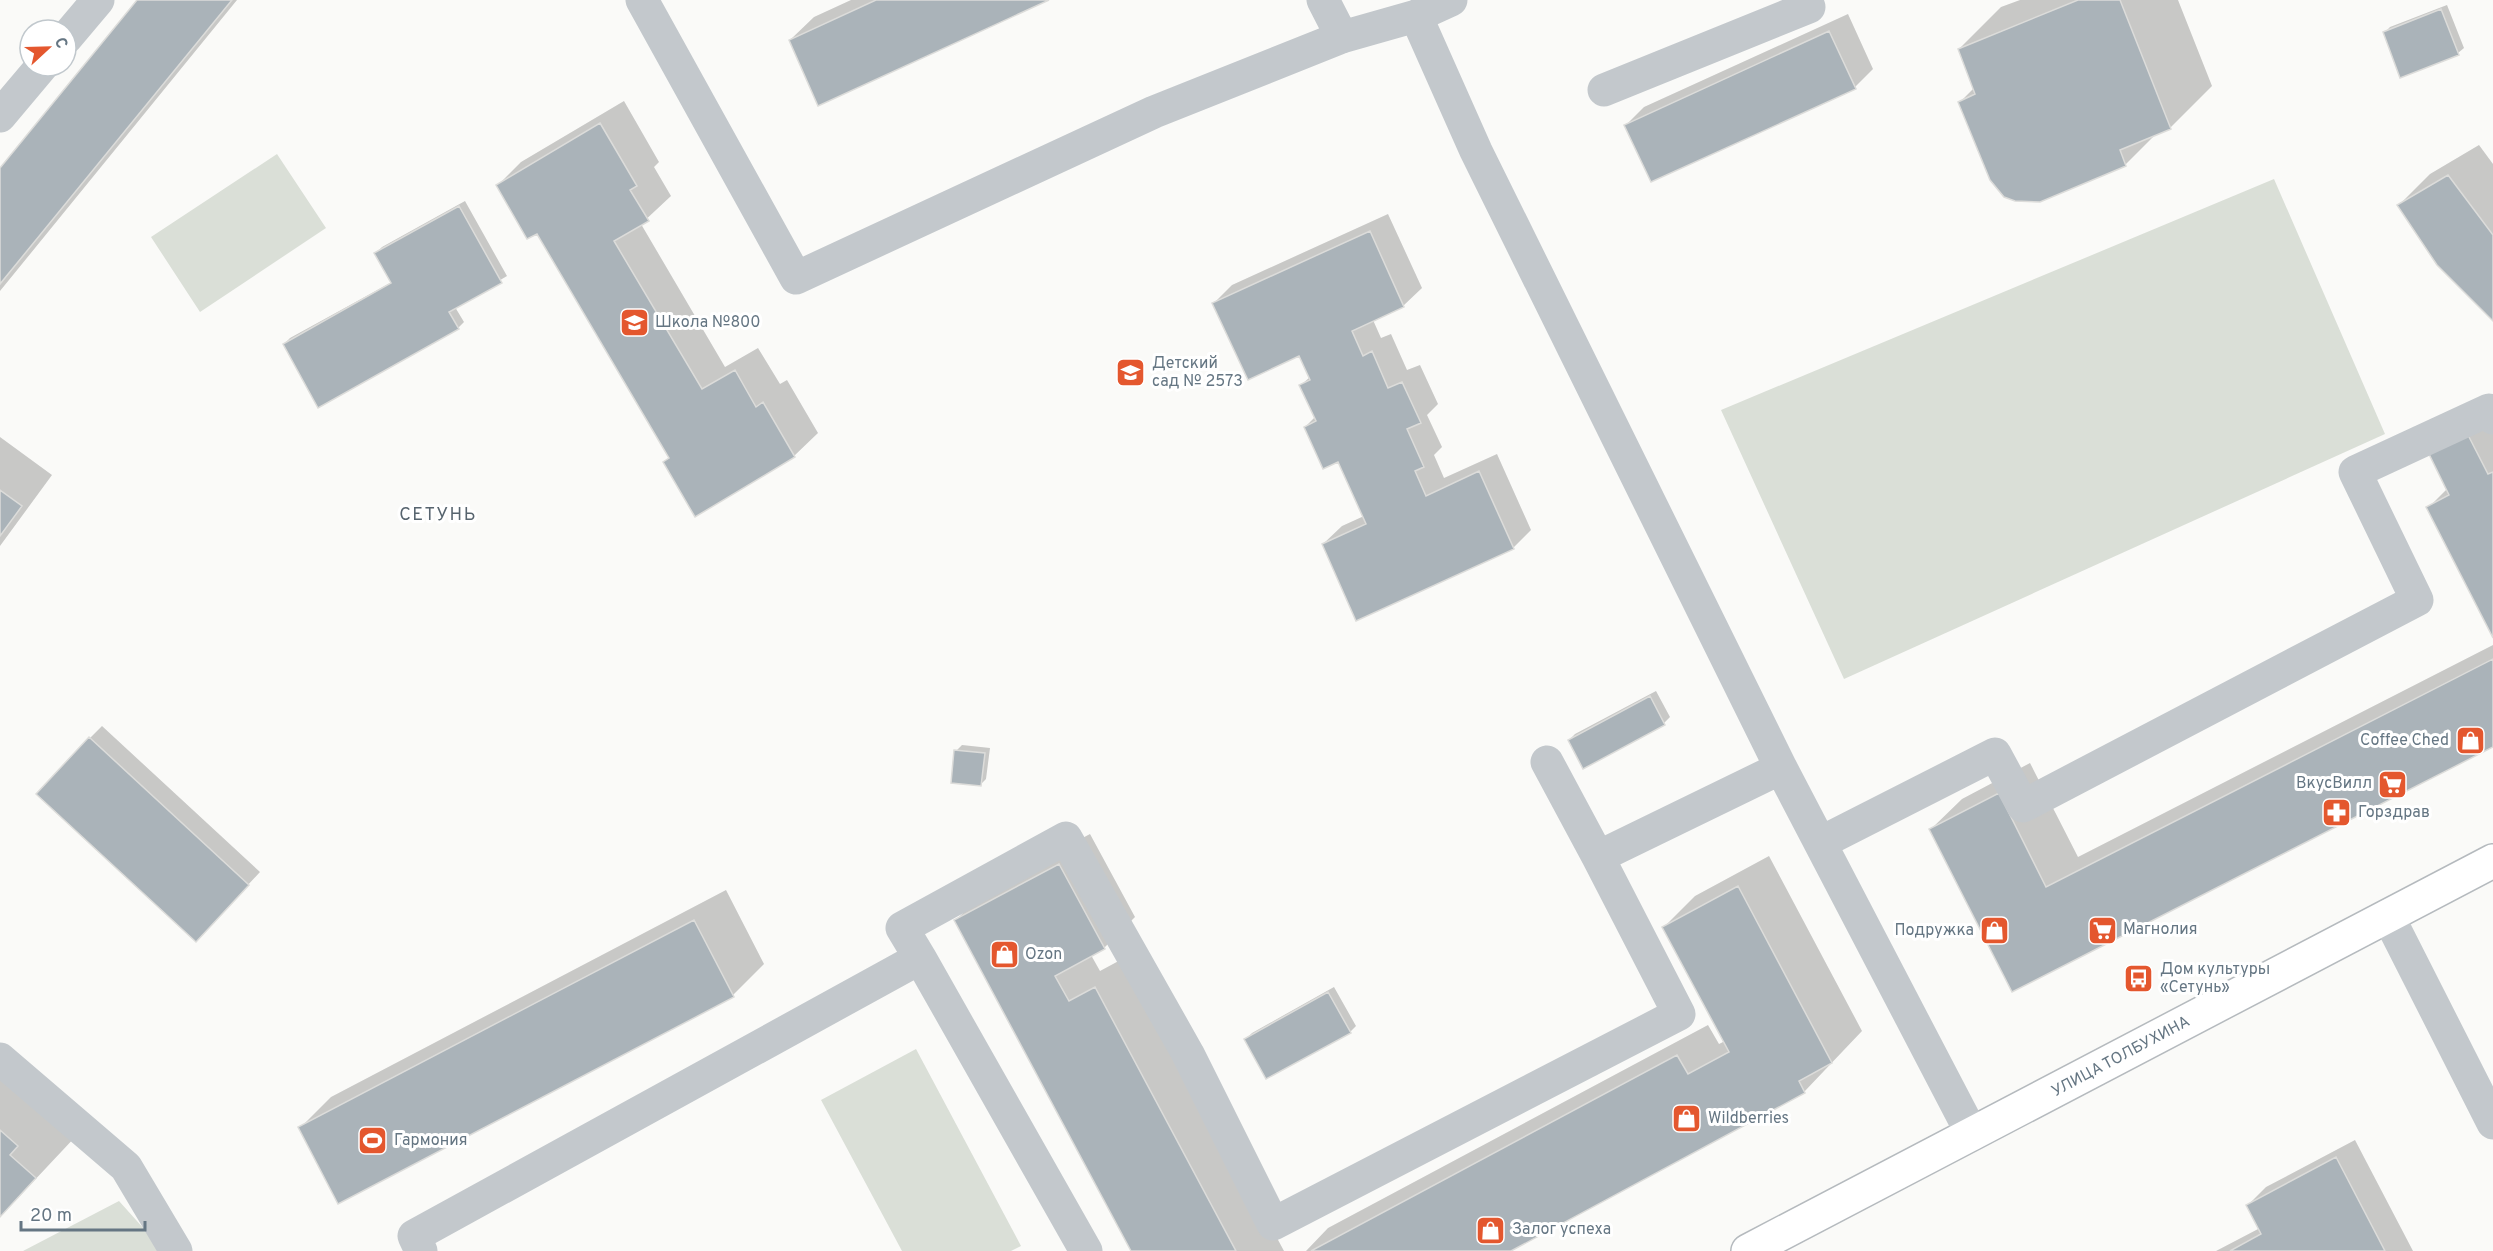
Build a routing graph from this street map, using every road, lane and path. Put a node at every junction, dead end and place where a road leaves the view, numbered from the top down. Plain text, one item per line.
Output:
1 (98, 0) edge
2 (642, 0) edge
3 (1323, 0) edge
4 (1451, 0) edge
5 (1806, 0) edge
6 (1416, 16) junction
7 (78, 24) edge
8 (1342, 37) junction
9 (32, 78) edge
10 (1604, 90) dead end
11 (0, 116) edge
12 (2492, 414) edge
13 (1546, 762) dead end
14 (1781, 768) junction
15 (1822, 842) junction
16 (1598, 857) junction
17 (2493, 861) edge
18 (2388, 916) junction
19 (920, 958) junction
20 (0, 1059) edge
21 (2493, 1123) edge
22 (1972, 1134) junction
23 (176, 1251) edge
24 (421, 1251) edge
25 (1086, 1251) edge
26 (1748, 1251) edge

1 - 7 street
2 - 8 street
3 - 8 street
4 - 6 street
5 - 10 street
6 - 8 street
6 - 14 street
9 - 11 street
12 - 15 street
13 - 16 street
14 - 15 street
14 - 16 street
15 - 22 street
16 - 19 street
17 - 18 main road, УЛИЦА ТОЛБУХИНА
18 - 21 street
18 - 22 main road, УЛИЦА ТОЛБУХИНА
19 - 24 street
19 - 25 street
20 - 23 street
22 - 26 main road, УЛИЦА ТОЛБУХИНА

